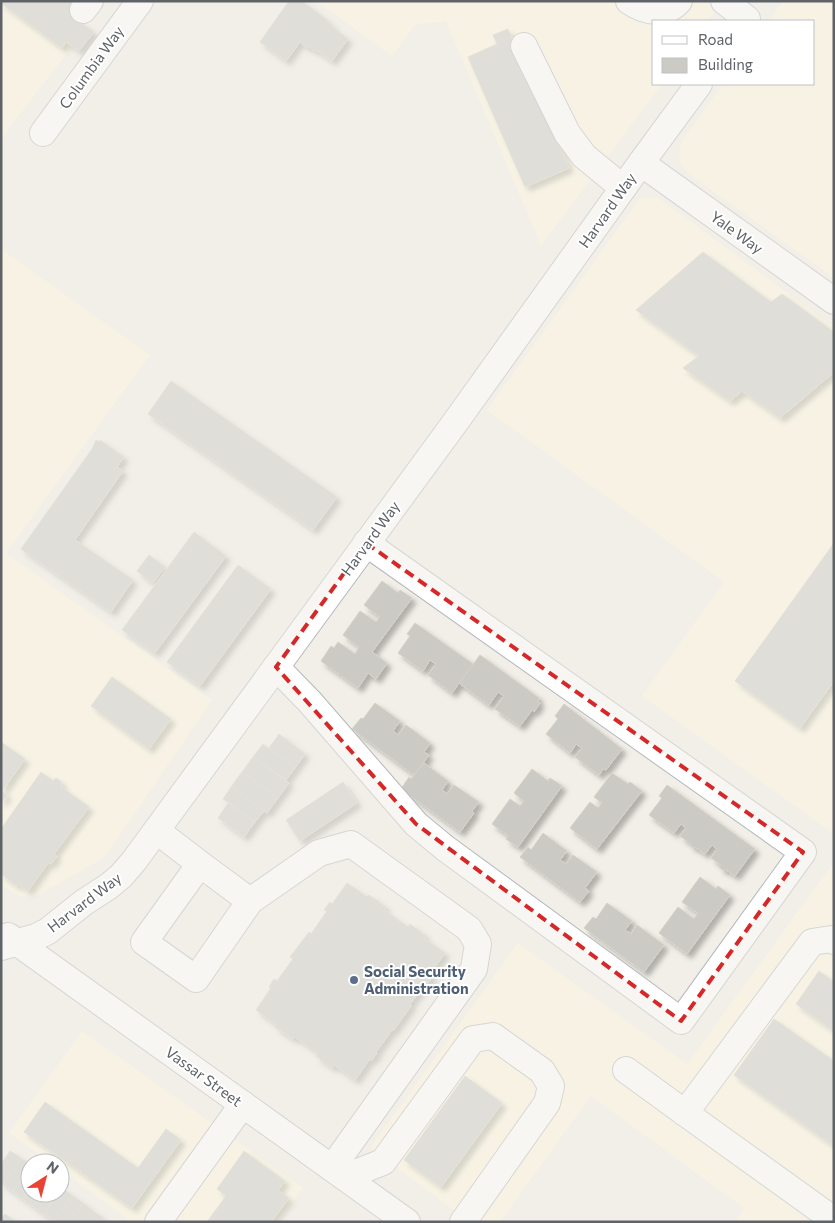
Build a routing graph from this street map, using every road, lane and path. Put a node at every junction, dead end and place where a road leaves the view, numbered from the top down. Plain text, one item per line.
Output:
1 (140, 1) edge
2 (629, 1) edge
3 (679, 1) edge
4 (724, 1) edge
5 (751, 14) edge
6 (524, 46) dead end
7 (698, 85) edge
8 (43, 133) dead end
9 (641, 163) junction
10 (623, 188) junction
11 (834, 302) edge
12 (366, 543) junction
13 (276, 667) junction
14 (156, 830) junction
15 (200, 864) junction
16 (250, 901) junction
17 (7, 940) edge
18 (834, 941) edge
19 (626, 1070) dead end
20 (243, 1104) junction
21 (685, 1113) junction
22 (338, 1173) junction
23 (834, 1220) edge
24 (158, 1222) edge
25 (407, 1222) edge
26 (462, 1222) edge

1 - 8 street, Columbia Way
2 - 3 street
4 - 5 street
6 - 10 street
7 - 9 street, Harvard Way
9 - 10 street, Harvard Way
9 - 11 street, Yale Way
10 - 12 street, Harvard Way
12 - 13 street, Harvard Way
12 - 13 street
13 - 14 street, Harvard Way
14 - 15 street
14 - 17 street, Harvard Way
15 - 16 street
15 - 16 street
16 - 22 street
17 - 20 street, Vassar Street
18 - 21 street
19 - 21 street
20 - 22 street, Vassar Street
20 - 24 street
21 - 23 street
22 - 25 street, Vassar Street
22 - 26 street

